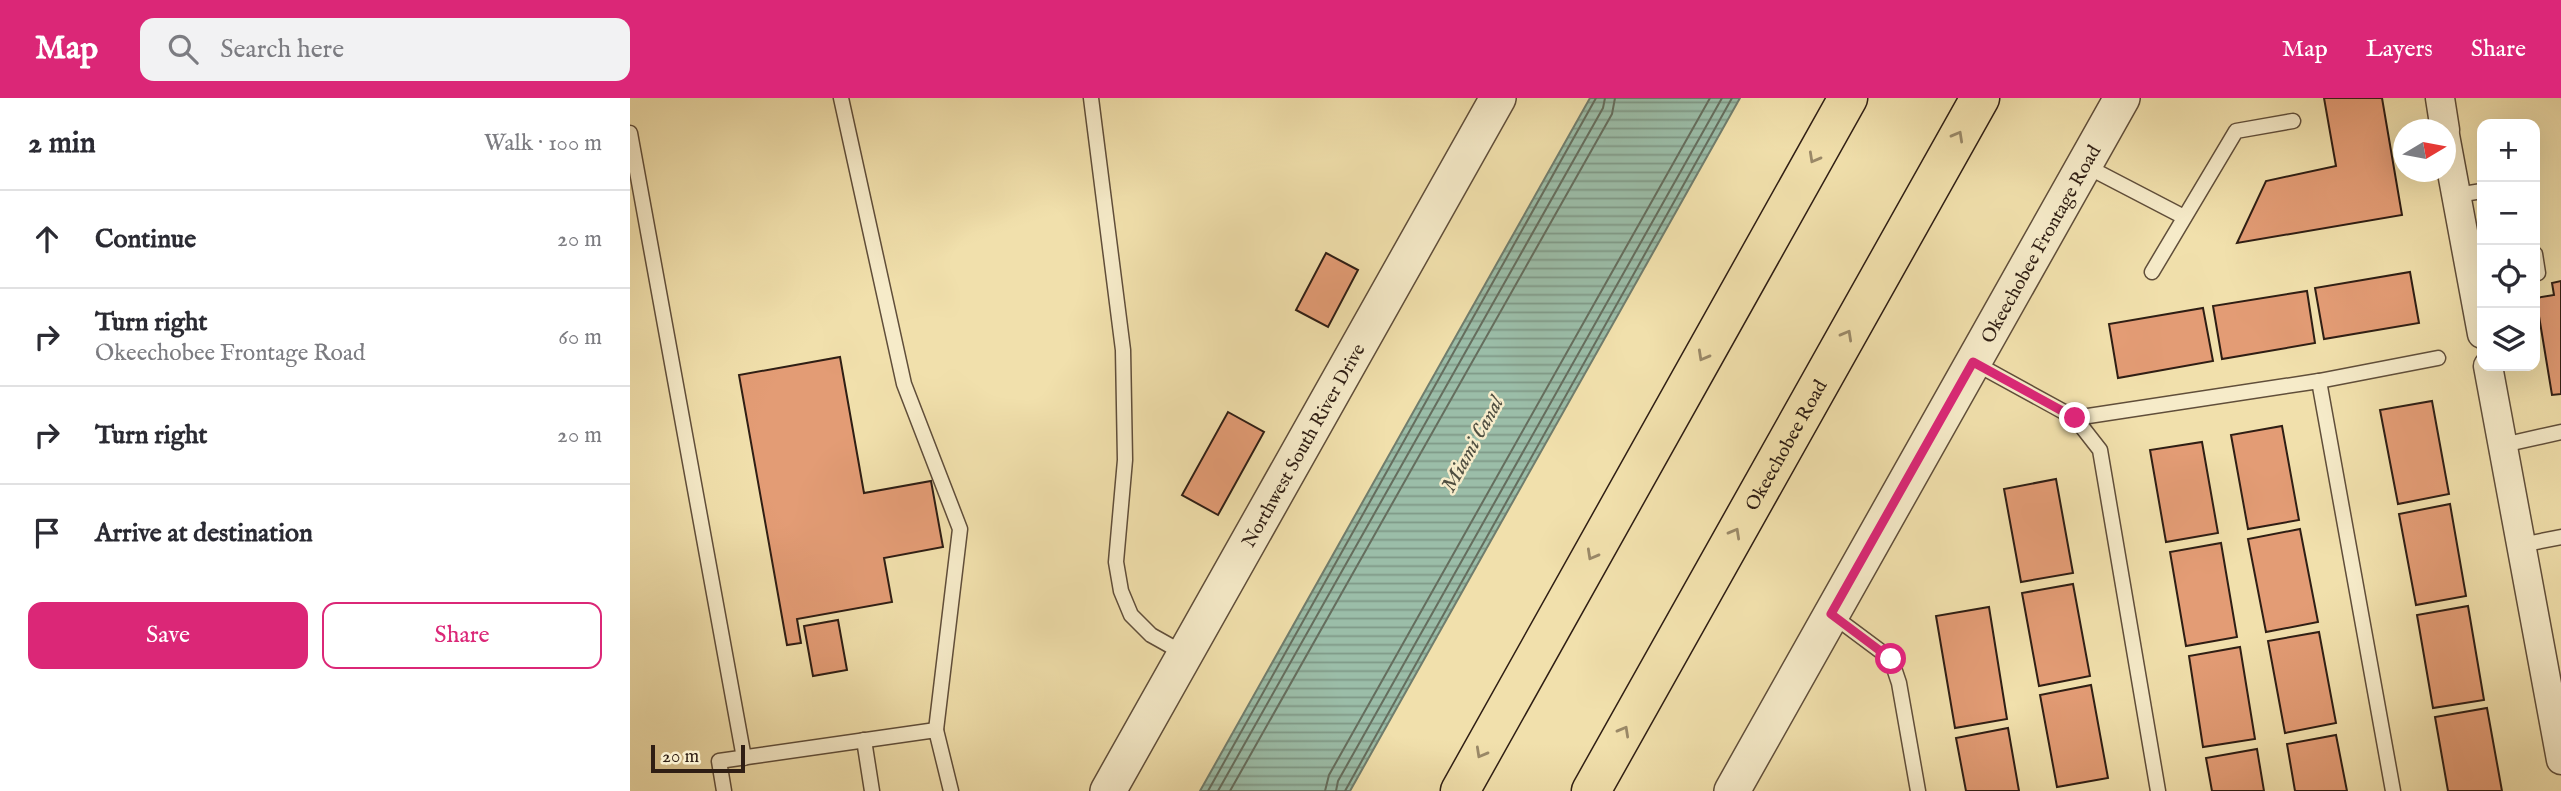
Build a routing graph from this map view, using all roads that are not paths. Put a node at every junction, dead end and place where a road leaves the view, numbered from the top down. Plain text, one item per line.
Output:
1 (841, 98) edge
2 (1091, 98) edge
3 (1498, 98) edge
4 (1848, 98) edge
5 (1980, 98) edge
6 (2122, 98) edge
7 (2440, 98) edge
8 (2443, 119) edge
9 (2293, 121) dead end
10 (630, 133) edge
11 (2456, 162) edge
12 (2084, 165) junction
13 (2469, 193) edge
14 (2184, 218) junction
15 (2152, 272) dead end
16 (2480, 308) edge
17 (2438, 358) dead end
18 (1973, 362) junction
19 (2489, 371) edge
20 (2319, 381) junction
21 (2075, 418) junction
22 (2561, 432) edge
23 (2503, 445) junction
24 (2561, 537) edge
25 (2521, 545) junction
26 (1831, 614) junction
27 (1185, 654) junction
28 (2553, 674) edge
29 (936, 730) junction
30 (864, 740) junction
31 (744, 758) junction
32 (2561, 760) edge
33 (724, 791) edge
34 (872, 791) edge
35 (951, 791) edge
36 (1108, 791) edge
37 (1460, 791) edge
38 (1591, 791) edge
39 (1732, 791) edge
40 (1918, 791) edge
41 (2158, 791) edge
42 (2393, 791) edge

1 - 29 lane
2 - 27 lane
3 - 27 street, Northwest South River Drive
4 -> 37 highway
38 -> 5 highway, Okeechobee Road
6 - 12 street, Okeechobee Frontage Road
7 - 8 street
9 - 14 lane
10 - 31 lane
11 - 13 street
12 - 14 lane
12 - 18 street, Okeechobee Frontage Road
13 - 16 street
14 - 15 lane
17 - 20 lane
18 - 21 lane
18 - 26 street, Okeechobee Frontage Road
19 - 23 street
20 - 21 lane
20 - 42 lane
21 - 41 lane
22 - 23 lane
23 - 25 street
24 - 25 lane
25 - 28 street
26 - 39 street, Okeechobee Frontage Road
26 - 40 lane
27 - 36 street, Northwest South River Drive
28 - 32 street
29 - 30 lane
29 - 35 lane
30 - 31 lane
30 - 34 lane
31 - 33 lane

